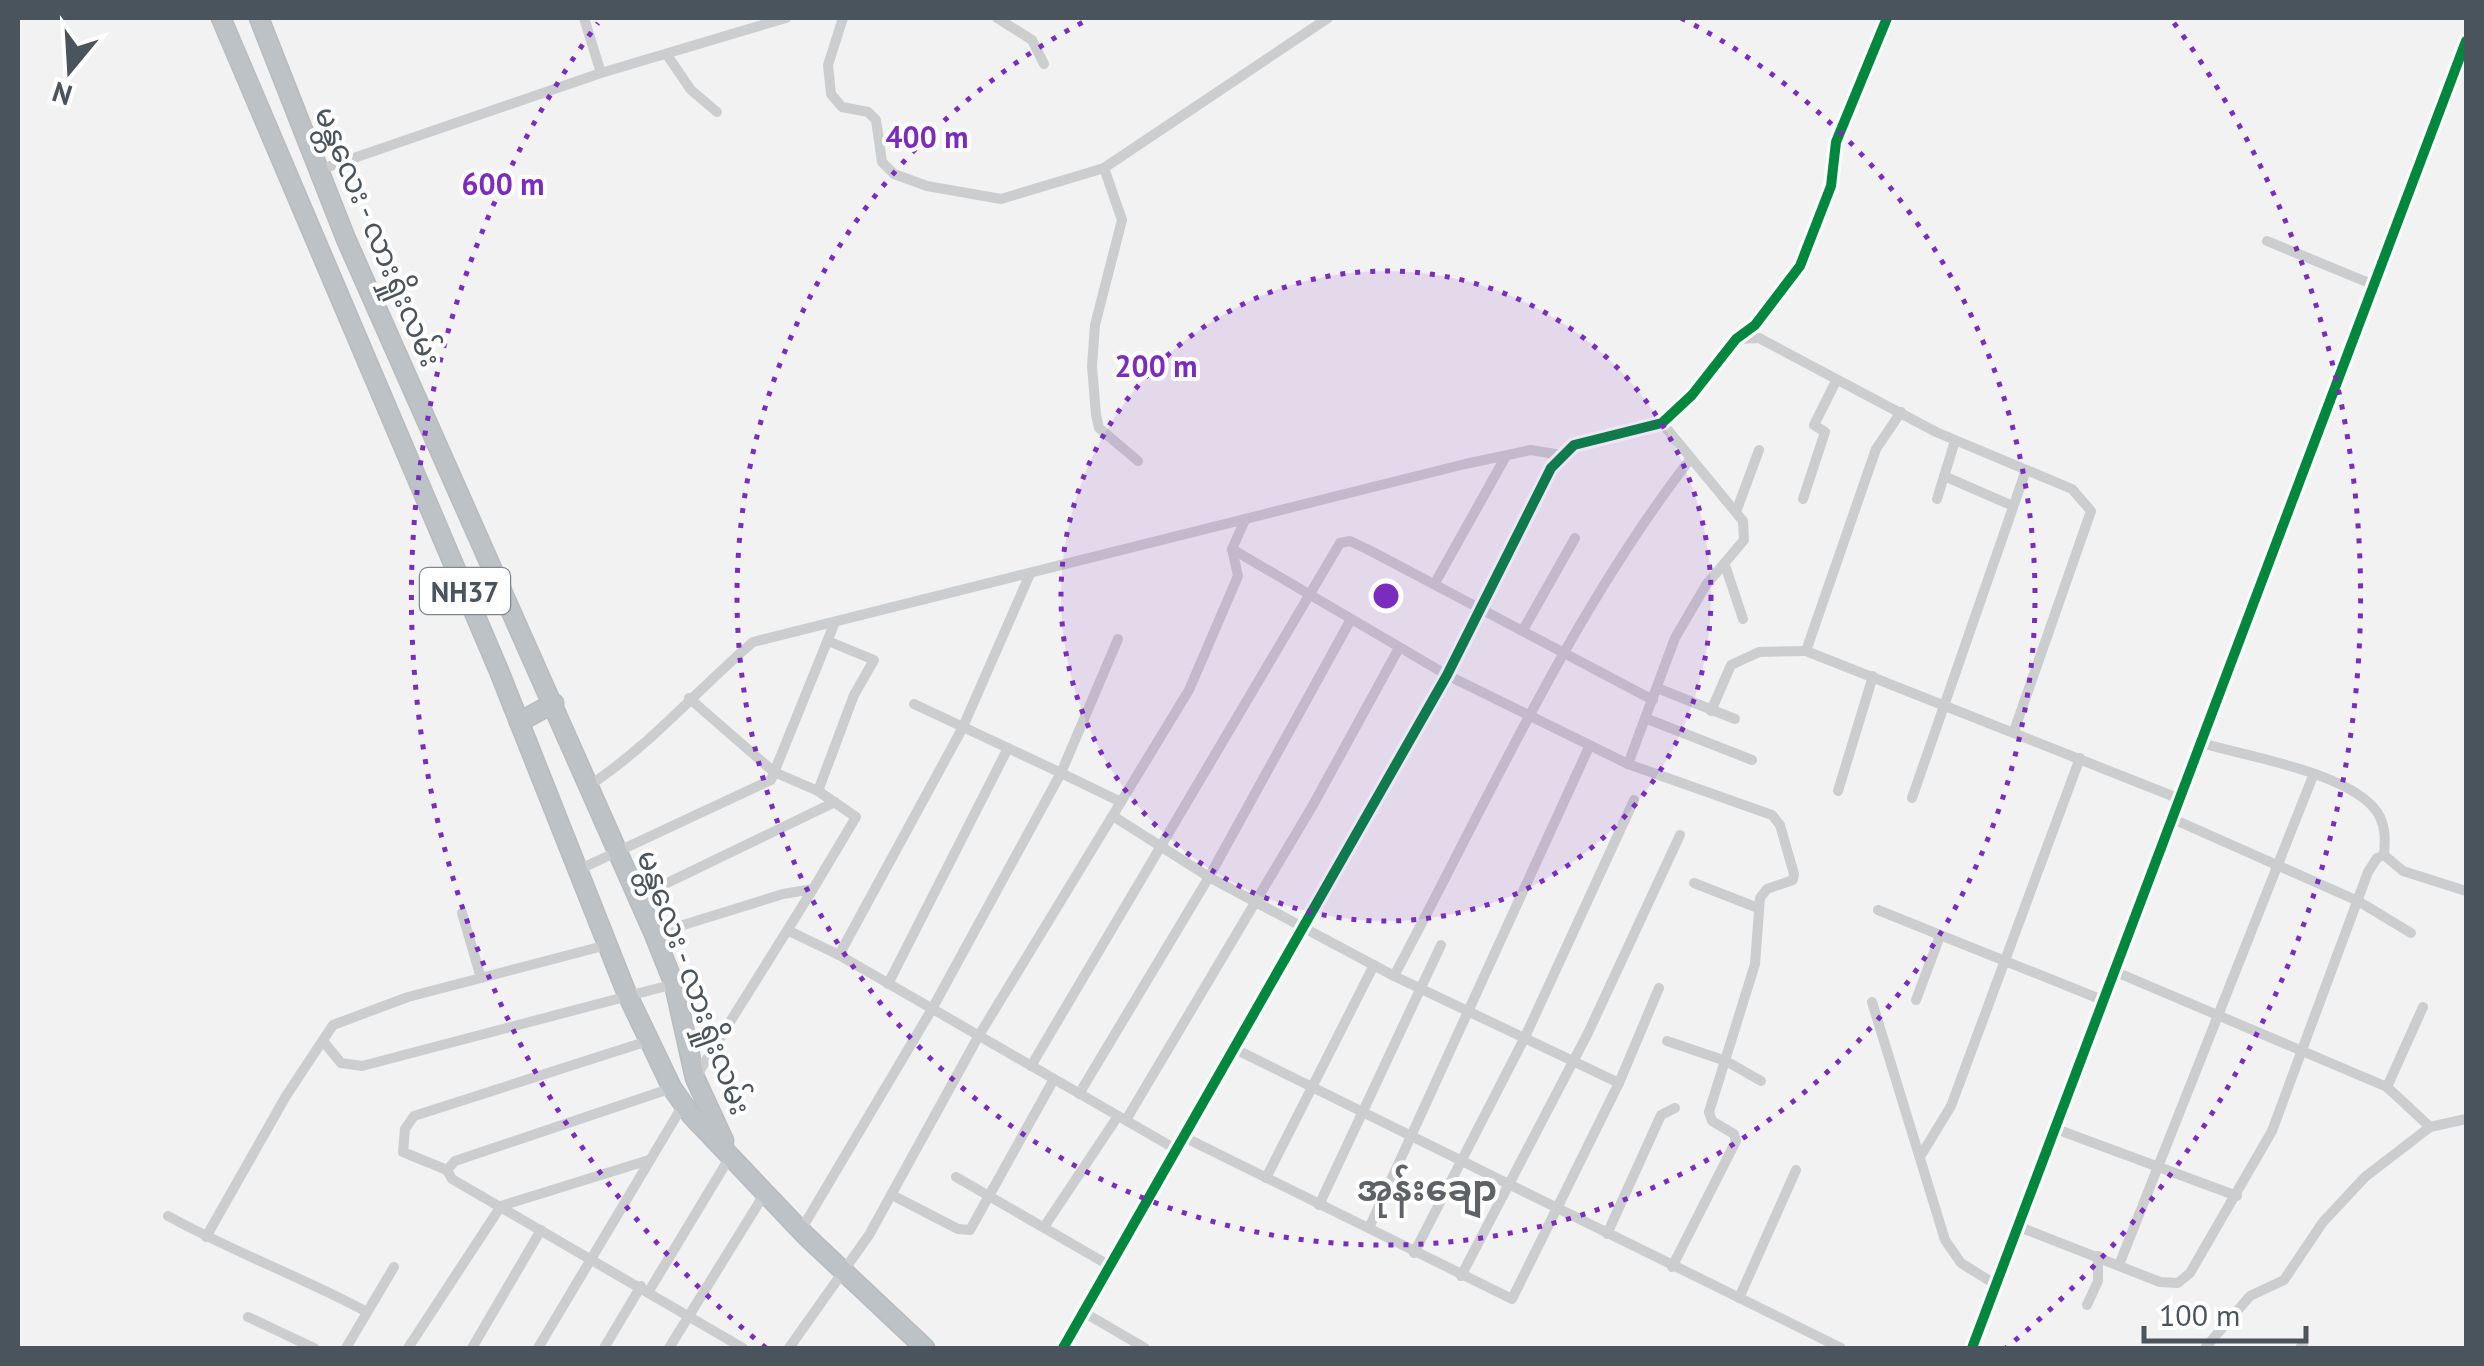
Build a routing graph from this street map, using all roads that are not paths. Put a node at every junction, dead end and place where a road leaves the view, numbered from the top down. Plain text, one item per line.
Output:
1 (221, 18) edge
2 (260, 18) edge
3 (584, 18) edge
4 (786, 18) edge
5 (843, 18) edge
6 (997, 18) edge
7 (1328, 18) edge
8 (1886, 18) edge
9 (2466, 41) edge
10 (667, 55) junction
11 (1044, 64) dead end
12 (601, 74) junction
13 (718, 112) dead end
14 (1104, 168) junction
15 (319, 170) junction
16 (2267, 242) dead end
17 (2374, 285) junction
18 (1754, 324) junction
19 (1759, 338) junction
20 (1736, 339) junction
21 (1836, 381) junction
22 (1901, 412) junction
23 (1662, 424) junction
24 (1955, 442) junction
25 (1759, 450) dead end
26 (1561, 455) junction
27 (1506, 456) junction
28 (1691, 458) junction
29 (1138, 460) dead end
30 (2026, 470) junction
31 (1944, 476) junction
32 (1804, 499) dead end
33 (1938, 499) dead end
34 (2013, 506) junction
35 (1736, 512) junction
36 (1245, 518) junction
37 (1575, 538) dead end
38 (1232, 549) junction
39 (1725, 565) junction
40 (1030, 574) junction
41 (1434, 582) junction
42 (1307, 595) junction
43 (1482, 607) junction
44 (1742, 619) dead end
45 (1350, 620) junction
46 (836, 622) junction
47 (1523, 630) junction
48 (1118, 639) dead end
49 (828, 641) junction
50 (1399, 648) junction
51 (1806, 651) junction
52 (1565, 654) junction
53 (1447, 674) junction
54 (1873, 676) junction
55 (1655, 694) junction
56 (689, 698) junction
57 (1942, 702) junction
58 (554, 703) junction
59 (914, 704) dead end
60 (1711, 711) junction
61 (1645, 718) junction
62 (1735, 719) dead end
63 (1531, 720) junction
64 (519, 722) junction
65 (962, 729) junction
66 (2014, 731) junction
67 (2201, 743) junction
68 (1589, 747) junction
69 (1008, 748) junction
70 (2080, 758) junction
71 (1752, 760) dead end
72 (1628, 764) junction
73 (774, 772) junction
74 (1061, 773) junction
75 (2313, 776) junction
76 (590, 785) junction
77 (818, 791) junction
78 (1838, 791) dead end
79 (1912, 798) dead end
80 (2180, 799) junction
81 (1634, 800) dead end
82 (835, 802) junction
83 (1121, 802) junction
84 (1112, 816) junction
85 (2173, 819) junction
86 (1680, 835) dead end
87 (1161, 845) junction
88 (618, 851) junction
89 (2384, 856) junction
90 (2281, 866) junction
91 (578, 870) junction
92 (1209, 877) junction
93 (1694, 883) dead end
94 (813, 890) junction
95 (2466, 890) edge
96 (638, 897) junction
97 (1255, 902) junction
98 (2358, 902) junction
99 (1758, 908) junction
100 (1878, 910) dead end
101 (462, 913) dead end
102 (1302, 927) junction
103 (789, 931) junction
104 (2410, 933) dead end
105 (654, 934) junction
106 (1940, 936) junction
107 (607, 946) junction
108 (1441, 946) dead end
109 (839, 954) junction
110 (2004, 962) junction
111 (1374, 964) junction
112 (2116, 972) junction
113 (1394, 976) junction
114 (481, 978) junction
115 (674, 984) junction
116 (888, 984) junction
117 (1660, 988) dead end
118 (1420, 989) junction
119 (626, 994) junction
120 (1916, 1000) dead end
121 (1872, 1002) dead end
122 (2105, 1002) junction
123 (2423, 1007) dead end
124 (932, 1010) junction
125 (1470, 1013) junction
126 (2220, 1016) junction
127 (978, 1037) junction
128 (1525, 1038) junction
129 (323, 1040) junction
130 (648, 1041) junction
131 (1667, 1041) dead end
132 (1235, 1048) junction
133 (2304, 1051) junction
134 (1572, 1061) junction
135 (1726, 1061) junction
136 (1030, 1066) junction
137 (696, 1078) junction
138 (1054, 1080) junction
139 (1761, 1081) dead end
140 (1619, 1083) junction
141 (2388, 1087) junction
142 (672, 1088) junction
143 (1315, 1088) junction
144 (1079, 1094) junction
145 (684, 1105) junction
146 (1675, 1108) dead end
147 (1362, 1112) junction
148 (1122, 1118) junction
149 (2466, 1118) edge
150 (2430, 1126) junction
151 (2056, 1129) junction
152 (1412, 1134) junction
153 (1186, 1138) junction
154 (1180, 1151) junction
155 (729, 1153) junction
156 (1920, 1157) junction
157 (649, 1160) junction
158 (1461, 1160) junction
159 (447, 1170) junction
160 (1796, 1170) dead end
161 (2160, 1171) junction
162 (956, 1177) dead end
163 (1266, 1178) junction
164 (1510, 1184) junction
165 (765, 1193) junction
166 (988, 1195) junction
167 (892, 1196) junction
168 (2237, 1196) junction
169 (1320, 1205) junction
170 (500, 1206) junction
171 (1556, 1210) junction
172 (168, 1216) dead end
173 (1044, 1228) junction
174 (1369, 1228) junction
175 (2022, 1228) junction
176 (541, 1230) junction
177 (801, 1230) junction
178 (1607, 1234) junction
179 (206, 1237) junction
180 (1414, 1253) junction
181 (2098, 1256) junction
182 (592, 1259) junction
183 (2119, 1264) junction
184 (394, 1267) dead end
185 (1112, 1267) junction
186 (1672, 1267) junction
187 (841, 1271) junction
188 (1461, 1276) junction
189 (1998, 1286) junction
190 (645, 1288) junction
191 (1739, 1298) junction
192 (2087, 1305) dead end
193 (367, 1312) junction
194 (1084, 1314) junction
195 (690, 1316) junction
196 (248, 1317) dead end
197 (1814, 1343) edge
198 (738, 1347) edge
199 (314, 1348) edge
200 (346, 1348) edge
201 (408, 1348) edge
202 (472, 1348) edge
203 (538, 1348) edge
204 (604, 1348) edge
205 (669, 1348) edge
206 (789, 1348) edge
207 (926, 1348) edge
208 (1063, 1348) edge
209 (1145, 1348) edge
210 (1840, 1348) edge
211 (1972, 1348) edge
212 (2205, 1348) edge

1 - 64 highway, မန္တလေး - လားရှိုးလမ်း / NH37
2 - 15 highway, မန္တလေး - လားရှိုးလမ်း / NH37
3 - 12 street
4 - 10 street
5 - 14 street
6 - 11 street
7 - 14 street
8 - 18 street
9 - 17 street
10 - 12 street
10 - 13 street
12 - 15 street
14 - 29 street
15 - 58 highway, မန္တလေး - လားရှိုးလမ်း / NH37
16 - 17 street
17 - 67 street
18 - 19 street
18 - 20 street
19 - 20 street
19 - 21 street
20 - 23 street
21 - 22 street
21 - 32 street
22 - 24 street
22 - 51 street
23 - 26 street
23 - 28 street
24 - 30 street
24 - 31 street
25 - 35 street
26 - 27 street
26 - 43 street
27 - 36 street
27 - 41 street
28 - 35 street
28 - 52 street
30 - 34 street
30 - 66 street
31 - 33 street
31 - 34 street
34 - 57 street
35 - 39 street
36 - 38 street
36 - 40 street
37 - 47 street
38 - 42 street
38 - 83 street
39 - 44 street
39 - 55 street
40 - 46 street
40 - 65 street
41 - 42 street
41 - 43 street
42 - 45 street
42 - 87 street
43 - 47 street
43 - 53 street
45 - 50 street
45 - 92 street
46 - 49 street
46 - 56 street
47 - 52 street
48 - 74 street
49 - 73 street
49 - 77 street
50 - 53 street
50 - 97 street
51 - 54 street
51 - 60 street
52 - 55 street
52 - 63 street
53 - 63 street
53 - 102 street
54 - 57 street
54 - 78 street
55 - 60 street
55 - 61 street
56 - 73 street
56 - 76 street
57 - 66 street
57 - 79 street
58 - 64 highway
58 - 76 highway, မန္တလေး - လားရှိုးလမ်း / NH37
59 - 65 street
60 - 62 street
61 - 71 street
61 - 72 street
63 - 68 street
63 - 113 street
64 - 91 highway, မန္တလေး - လားရှိုးလမ်း / NH37
65 - 69 street
65 - 109 street
66 - 70 street
67 - 75 street
67 - 80 street
68 - 72 street
68 - 125 street
69 - 74 street
69 - 116 street
70 - 80 street
70 - 110 street
72 - 99 street
73 - 77 street
73 - 88 street
74 - 83 street
74 - 124 street
75 - 89 street
75 - 90 street
76 - 88 highway, မန္တလေး - လားရှိုးလမ်း / NH37
77 - 82 street
80 - 85 street
81 - 128 street
82 - 94 street
82 - 96 street
83 - 84 street
84 - 87 street
84 - 127 street
85 - 90 street
85 - 112 street
86 - 134 street
87 - 92 street
87 - 136 street
88 - 91 street
88 - 96 highway, မန္တလေး - လားရှိုးလမ်း / NH37
89 - 95 street
89 - 98 street
90 - 98 street
90 - 126 street
91 - 107 highway, မန္တလေး - လားရှိုးလမ်း / NH37
92 - 97 street
92 - 144 street
93 - 99 street
94 - 103 street
94 - 105 street
96 - 105 highway, မန္တလေး - လားရှိုးလမ်း / NH37
97 - 102 street
97 - 148 street
98 - 104 street
98 - 133 street
99 - 135 street
100 - 106 street
101 - 114 street
102 - 111 street
102 - 132 street
103 - 109 street
103 - 137 street
105 - 115 highway, မန္တလေး - လားရှိုးလမ်း / NH37
106 - 110 street
106 - 120 street
107 - 114 street
107 - 119 highway, မန္တလေး - လားရှိုးလမ်း / NH37
108 - 118 street
109 - 116 street
110 - 122 street
110 - 156 street
111 - 113 street
111 - 143 street
112 - 122 street
112 - 126 street
113 - 118 street
114 - 129 street
115 - 119 street
115 - 137 highway, မန္တလေး - လားရှိုးလမ်း / NH37
116 - 124 street
117 - 140 street
118 - 125 street
118 - 147 street
119 - 129 street
119 - 130 highway, မန္တလေး - လားရှိုးလမ်း / NH37
121 - 156 street
122 - 151 street
123 - 141 street
124 - 127 street
124 - 177 street
125 - 128 street
125 - 152 street
126 - 133 street
126 - 161 street
127 - 136 street
127 - 167 street
128 - 134 street
128 - 158 street
129 - 179 street
130 - 142 highway, မန္တလေး - လားရှိုးလမ်း / NH37
130 - 159 street
131 - 135 street
132 - 143 street
132 - 153 street
133 - 141 street
133 - 168 street
134 - 140 street
134 - 164 street
135 - 139 street
135 - 186 street
136 - 138 street
137 - 155 highway, မန္တလေး - လားရှိုးလမ်း / NH37
138 - 144 street
138 - 166 street
140 - 171 street
141 - 150 street
142 - 145 highway, မန္တလေး - လားရှိုးလမ်း / NH37
142 - 159 street
143 - 147 street
143 - 163 street
144 - 148 street
145 - 155 highway, မန္တလေး - လားရှိုးလမ်း / NH37
145 - 157 street
146 - 178 street
147 - 152 street
147 - 169 street
148 - 154 street
148 - 173 street
149 - 150 street
150 - 212 street
151 - 161 street
151 - 175 street
152 - 158 street
152 - 174 street
153 - 154 street
153 - 163 street
154 - 185 street
155 - 165 highway, NH37
155 - 190 street
156 - 189 street
157 - 170 street
157 - 182 street
158 - 164 street
158 - 180 street
159 - 170 street
160 - 191 street
161 - 168 street
161 - 183 street
162 - 166 street
163 - 169 street
164 - 171 street
164 - 188 street
165 - 177 highway, NH37
165 - 195 street
166 - 167 street
166 - 173 street
167 - 187 street
168 - 183 street
169 - 174 street
170 - 176 street
170 - 201 street
171 - 178 street
171 - 188 street
172 - 179 street
173 - 185 street
174 - 180 street
175 - 181 street
175 - 189 street
176 - 182 street
176 - 202 street
177 - 187 highway, NH37
178 - 186 street
179 - 193 street
180 - 188 street
181 - 183 street
181 - 192 street
182 - 190 street
182 - 203 street
184 - 193 street
185 - 194 street
186 - 191 street
187 - 206 street
187 - 207 highway, NH37
189 - 211 street
190 - 195 street
190 - 204 street
191 - 197 street
193 - 200 street
194 - 208 street
194 - 209 street
195 - 198 street
195 - 205 street
196 - 199 street
197 - 210 street

